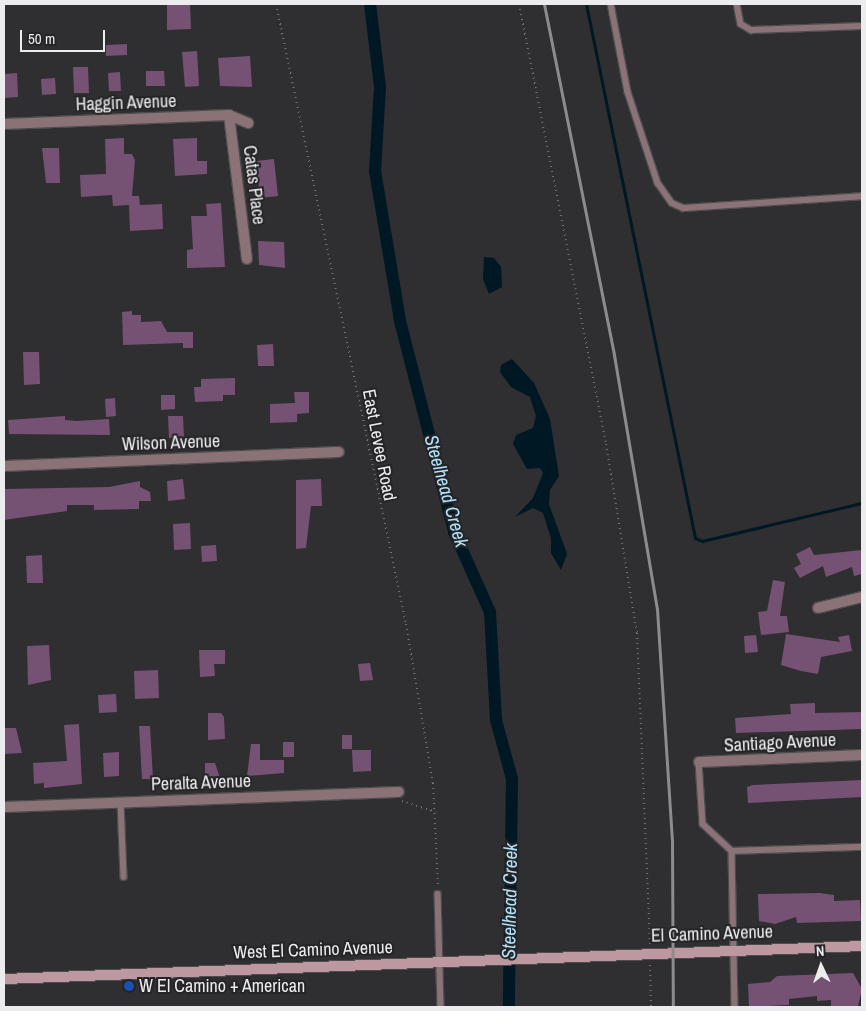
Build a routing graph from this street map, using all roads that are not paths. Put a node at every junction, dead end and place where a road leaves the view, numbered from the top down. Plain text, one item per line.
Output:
1 (611, 4) edge
2 (737, 4) edge
3 (862, 26) edge
4 (229, 115) junction
5 (248, 123) dead end
6 (4, 124) edge
7 (862, 196) edge
8 (247, 259) dead end
9 (339, 452) dead end
10 (4, 466) edge
11 (862, 597) edge
12 (818, 608) dead end
13 (862, 755) edge
14 (699, 762) joint
15 (399, 792) road end
16 (121, 802) junction
17 (4, 807) edge
18 (862, 847) edge
19 (732, 851) junction
20 (124, 877) dead end
21 (438, 894) road end
22 (862, 946) edge
23 (735, 950) junction
24 (623, 953) joint
25 (443, 961) junction
26 (4, 979) edge
27 (441, 1007) edge
28 (735, 1007) edge

1 - 7 lane
2 - 3 lane
4 - 5 street, Haggin Avenue
4 - 6 street, Haggin Avenue
4 - 8 street, Catas Place
9 - 10 street, Wilson Avenue
11 - 12 street
13 - 14 street, Santiago Avenue
14 - 19 lane
15 - 16 street, Peralta Avenue
16 - 17 street, Peralta Avenue
16 - 20 lane
18 - 19 lane
19 - 23 lane
21 - 25 lane
22 - 23 main road, El Camino Avenue
23 - 24 main road, El Camino Avenue
23 - 28 lane
24 - 25 main road, West El Camino Avenue
25 - 26 main road, West El Camino Avenue
25 - 27 lane

